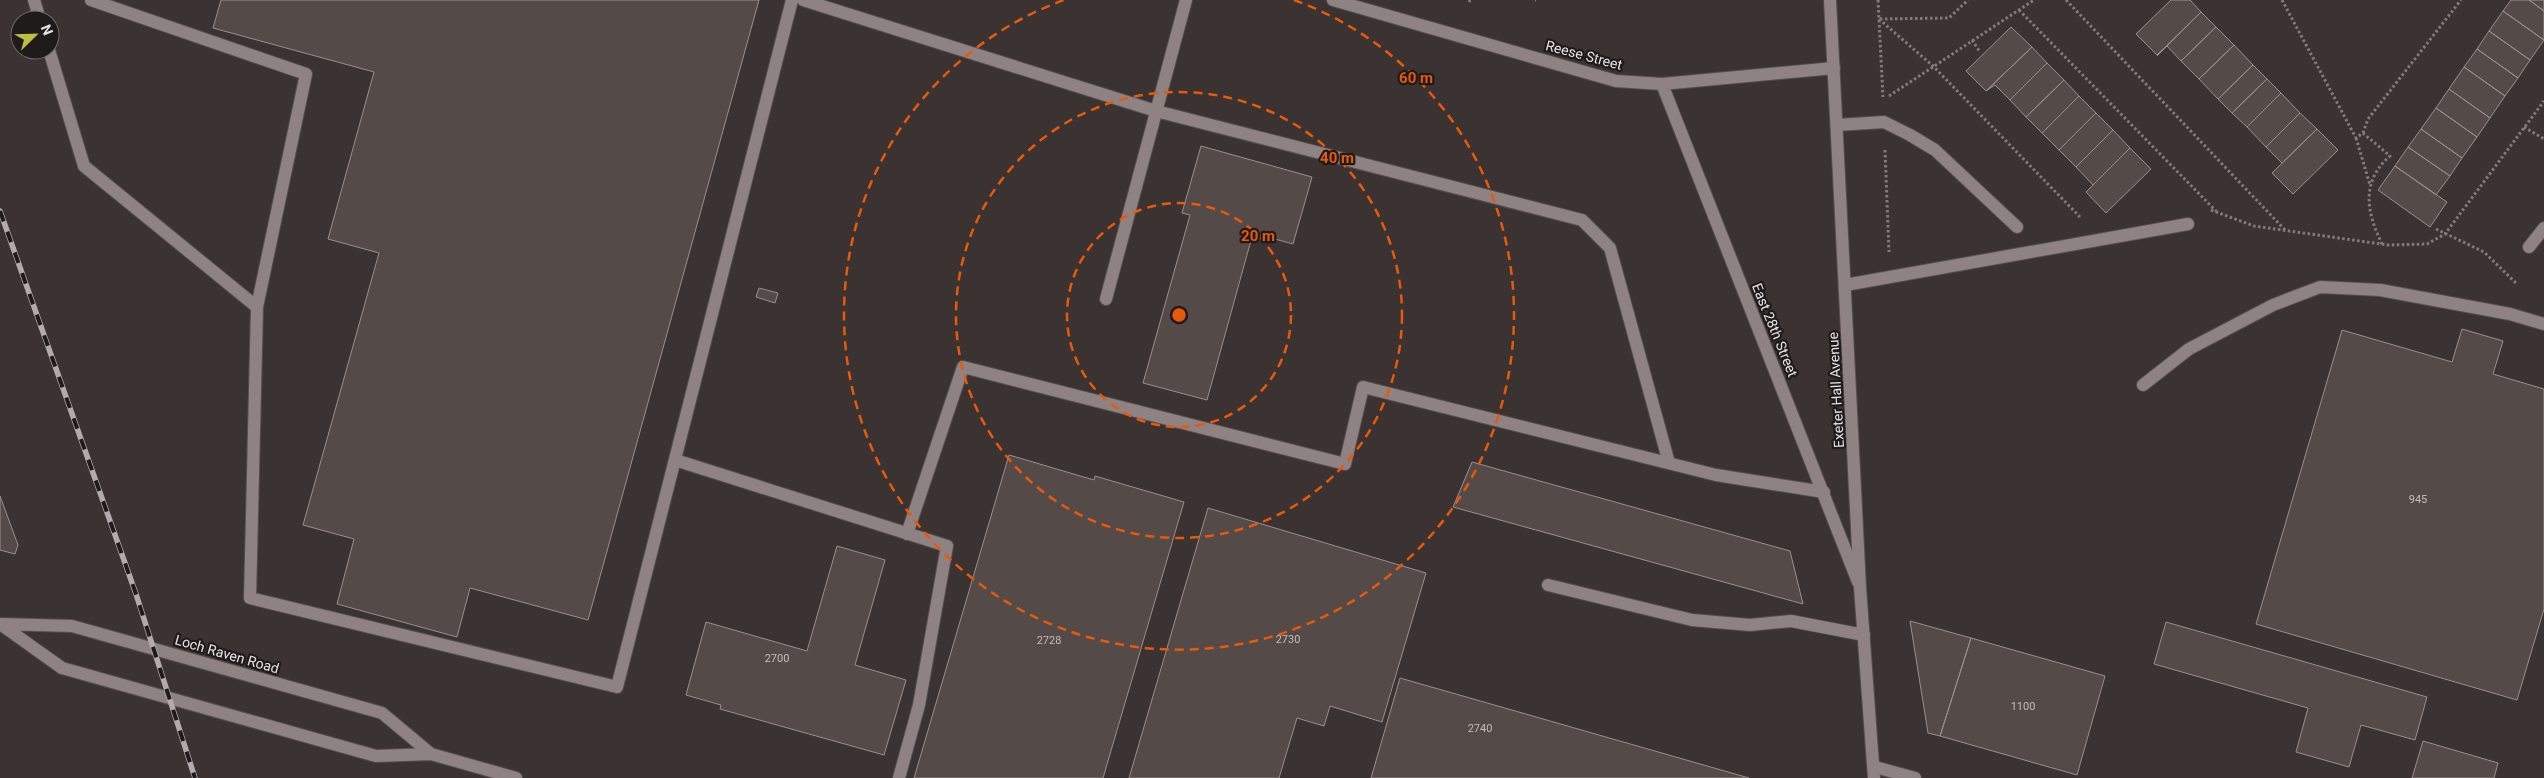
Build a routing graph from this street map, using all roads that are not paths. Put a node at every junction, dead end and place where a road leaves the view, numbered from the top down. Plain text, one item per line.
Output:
1 (90, 0) edge
2 (792, 0) edge
3 (803, 0) edge
4 (1186, 0) edge
5 (1333, 0) edge
6 (1830, 0) edge
7 (1362, 4) edge
8 (52, 60) edge
9 (1834, 68) junction
10 (1662, 84) junction
11 (1156, 112) junction
12 (1837, 125) junction
13 (2188, 224) dead end
14 (2017, 227) dead end
15 (2544, 228) edge
16 (2529, 247) dead end
17 (1845, 285) junction
18 (1106, 299) dead end
19 (257, 307) junction
20 (2544, 324) edge
21 (2143, 385) dead end
22 (675, 460) junction
23 (1669, 463) junction
24 (1824, 492) junction
25 (907, 534) junction
26 (1548, 585) dead end
27 (1860, 587) junction
28 (1864, 635) junction
29 (431, 754) junction
30 (1874, 772) edge
31 (516, 778) edge
32 (899, 778) edge
33 (1915, 778) edge

1 - 19 street
2 - 22 street
3 - 11 street
4 - 11 street
5 - 7 street, Reese Street
6 - 9 street, Exeter Hall Avenue
7 - 10 street, Reese Street
8 - 19 street
9 - 10 street, Reese Street
9 - 12 street, Exeter Hall Avenue
10 - 24 street, East 28th Street
11 - 18 street
11 - 23 street
12 - 14 street
12 - 17 street, Exeter Hall Avenue
13 - 17 street
15 - 16 street
17 - 27 street, Exeter Hall Avenue
19 - 22 street
20 - 21 street
22 - 25 street
23 - 24 street
23 - 25 street
24 - 27 street, East 28th Street
25 - 32 street
26 - 28 street
27 - 28 street, Exeter Hall Avenue
28 - 30 street, Exeter Hall Avenue
29 - 29 street, Loch Raven Road
29 - 31 street, Loch Raven Road
30 - 33 street

